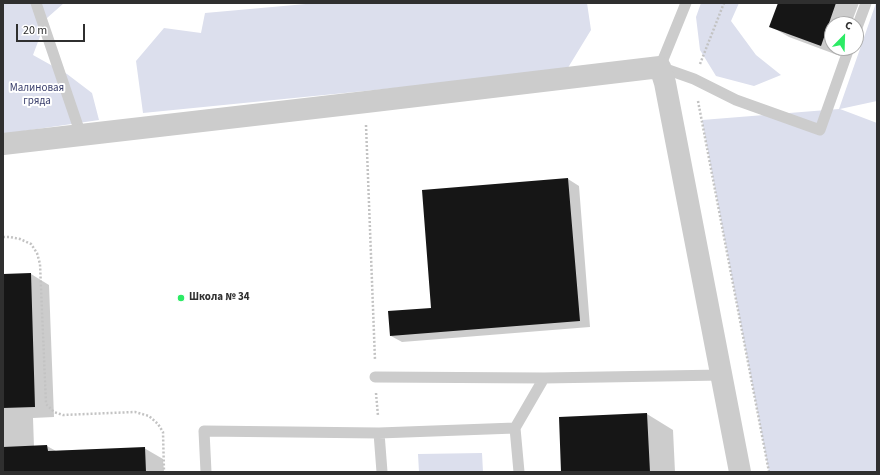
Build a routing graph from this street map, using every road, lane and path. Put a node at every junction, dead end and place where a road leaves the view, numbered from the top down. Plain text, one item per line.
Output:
1 (36, 3) edge
2 (686, 3) edge
3 (724, 3) edge
4 (866, 3) edge
5 (861, 16) edge
6 (846, 56) edge
7 (660, 67) junction
8 (694, 79) junction
9 (366, 120) dead end
10 (81, 135) junction
11 (3, 144) edge
12 (3, 237) edge
13 (722, 375) junction
14 (375, 376) junction
15 (544, 378) junction
16 (515, 428) junction
17 (379, 433) junction
18 (164, 472) edge
19 (206, 472) edge
20 (382, 472) edge
21 (519, 472) edge
22 (740, 472) edge
23 (769, 472) edge

1 - 10 lane
2 - 7 lane
3 - 8 path
4 - 5 lane
6 - 8 lane
7 - 8 lane
7 - 10 street
7 - 13 street
8 - 23 path
9 - 14 path
10 - 11 street
12 - 18 path
13 - 15 lane
13 - 22 street
14 - 15 lane
14 - 17 path
15 - 16 lane
16 - 17 lane
16 - 21 lane
17 - 19 lane
17 - 20 lane

